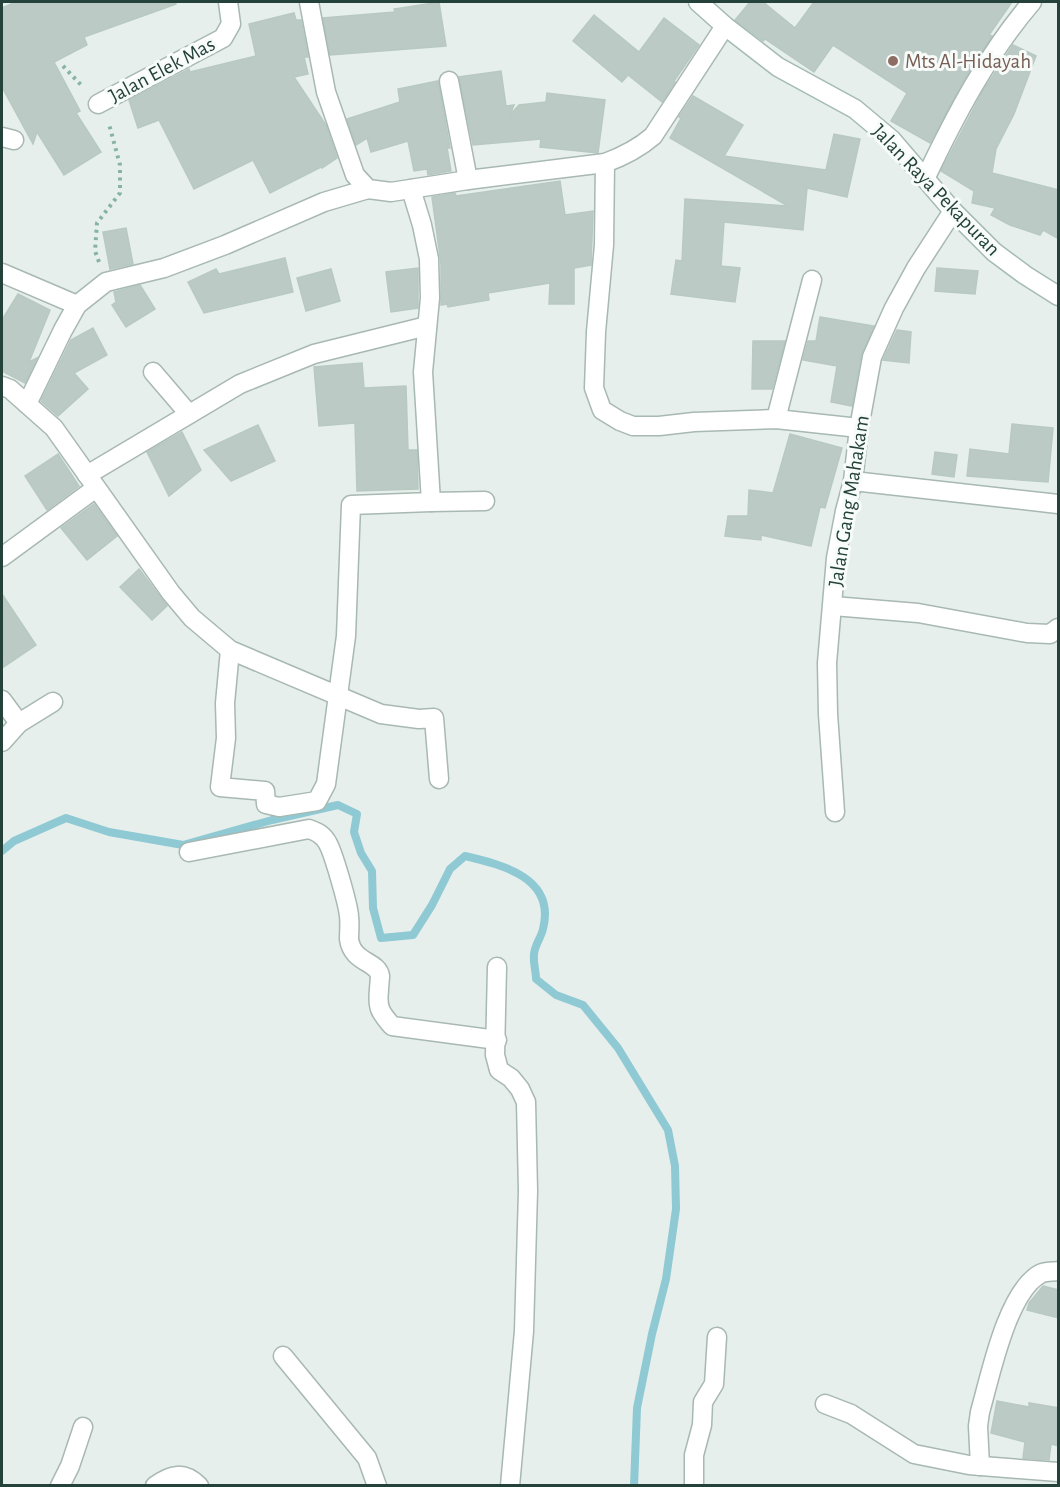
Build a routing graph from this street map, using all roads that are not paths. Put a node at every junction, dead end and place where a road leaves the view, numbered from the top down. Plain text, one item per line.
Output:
1 (228, 2) edge
2 (309, 2) edge
3 (698, 2) edge
4 (1032, 2) edge
5 (725, 26) junction
6 (449, 81) dead end
7 (98, 104) road end
8 (605, 163) junction
9 (926, 177) junction
10 (468, 180) junction
11 (368, 189) junction
12 (411, 189) junction
13 (953, 211) junction
14 (2, 273) edge
15 (812, 280) dead end
16 (1059, 296) edge
17 (77, 305) junction
18 (427, 326) junction
19 (153, 372) dead end
20 (2, 386) edge
21 (27, 404) junction
22 (189, 414) junction
23 (776, 420) junction
24 (859, 428) junction
25 (92, 481) junction
26 (853, 481) junction
27 (431, 501) junction
28 (485, 501) dead end
29 (1059, 504) edge
30 (2, 557) edge
31 (833, 606) junction
32 (1059, 628) edge
33 (230, 650) junction
34 (338, 696) junction
35 (2, 700) edge
36 (52, 702) dead end
37 (19, 723) junction
38 (2, 742) edge
39 (439, 779) dead end
40 (835, 812) dead end
41 (189, 852) dead end
42 (497, 967) dead end
43 (497, 1040) junction
44 (1059, 1271) edge
45 (717, 1337) dead end
46 (283, 1356) dead end
47 (825, 1404) dead end
48 (83, 1426) dead end
49 (980, 1466) junction
50 (1059, 1472) edge
51 (60, 1485) edge
52 (155, 1485) edge
53 (199, 1485) edge
54 (377, 1485) edge
55 (510, 1485) edge
56 (694, 1485) edge

1 - 7 street, Jalan Elek Mas
2 - 11 street
3 - 5 street, Jalan Raya Pekapuran
4 - 9 street
5 - 8 street
5 - 9 street, Jalan Raya Pekapuran
6 - 10 street
8 - 10 street
8 - 23 street
9 - 13 street, Jalan Raya Pekapuran
10 - 12 street
11 - 12 street
11 - 17 street
12 - 18 street
13 - 16 street, Jalan Raya Pekapuran
13 - 24 street, Jalan Gang Mahakam
14 - 17 street
15 - 23 street
17 - 21 street
18 - 22 street
18 - 27 street
19 - 22 street
20 - 21 street
21 - 25 street
22 - 25 street
23 - 24 street
24 - 26 street, Jalan Gang Mahakam
25 - 30 street
25 - 33 street
26 - 29 street
26 - 31 street, Jalan Gang Mahakam
27 - 28 street
27 - 34 street
31 - 32 street
31 - 40 street, Jalan Gang Mahakam
33 - 34 street
33 - 34 street
34 - 39 street
35 - 37 street
36 - 37 street
37 - 38 street
41 - 43 street
42 - 43 street
43 - 55 street
44 - 49 street
45 - 56 street
46 - 54 street
47 - 49 street
48 - 51 street
49 - 50 street
52 - 53 street

